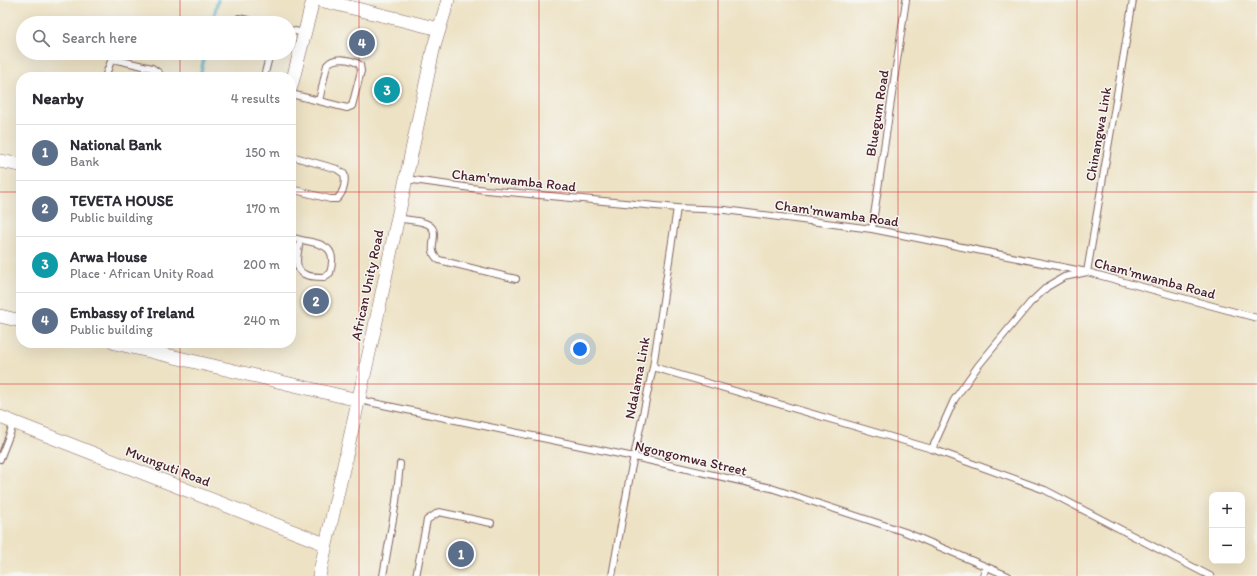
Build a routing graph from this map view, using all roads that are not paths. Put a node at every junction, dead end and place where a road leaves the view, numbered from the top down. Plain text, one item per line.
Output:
1 (313, 0) edge
2 (320, 0) edge
3 (448, 0) edge
4 (906, 0) edge
5 (1133, 0) edge
6 (439, 29) junction
7 (296, 31) edge
8 (305, 33) junction
9 (117, 60) edge
10 (117, 60) edge
11 (268, 60) edge
12 (108, 72) edge
13 (158, 72) edge
14 (265, 72) edge
15 (295, 72) edge
16 (296, 95) edge
17 (319, 101) junction
18 (296, 157) edge
19 (0, 161) edge
20 (16, 164) edge
21 (405, 179) junction
22 (296, 190) edge
23 (677, 208) junction
24 (397, 218) junction
25 (872, 229) junction
26 (296, 239) edge
27 (300, 240) junction
28 (1087, 272) junction
29 (516, 279) dead end
30 (0, 316) edge
31 (1257, 318) edge
32 (16, 320) edge
33 (136, 348) edge
34 (653, 367) junction
35 (358, 400) junction
36 (0, 417) edge
37 (14, 422) junction
38 (932, 449) junction
39 (634, 457) junction
40 (0, 459) edge
41 (400, 464) dead end
42 (491, 523) dead end
43 (325, 544) junction
44 (986, 566) junction
45 (318, 576) edge
46 (383, 576) edge
47 (416, 576) edge
48 (612, 576) edge
49 (983, 576) edge
50 (1008, 576) edge
51 (1210, 576) edge

1 - 8 street
2 - 6 street
3 - 6 street, African Unity Road
4 - 25 lane, Bluegum Road
5 - 28 lane, Chinangwa Link
6 - 21 street, African Unity Road
7 - 8 lane
8 - 15 street
9 - 12 lane
10 - 13 lane
11 - 14 lane
16 - 17 lane
17 - 17 lane
18 - 22 lane
19 - 20 street
21 - 23 lane, Cham'mwamba Road
21 - 24 street, African Unity Road
23 - 25 lane, Cham'mwamba Road
23 - 34 lane, Ndalama Link
24 - 29 lane
24 - 35 street, African Unity Road
25 - 28 lane, Cham'mwamba Road
26 - 27 lane
27 - 27 lane
28 - 31 lane, Cham'mwamba Road
28 - 38 lane
30 - 32 street
33 - 35 street
34 - 38 lane
34 - 39 lane, Ndalama Link
35 - 39 lane, Ngongomwa Street
35 - 43 street, African Unity Road
36 - 37 street, Mvunguti Road
37 - 40 lane
37 - 43 street, Mvunguti Road
38 - 51 lane
39 - 44 lane, Ngongomwa Street
39 - 48 lane, Ndalama Link
41 - 46 lane
42 - 47 lane
43 - 45 street, African Unity Road
44 - 49 lane
44 - 50 lane, Ngongomwa Street

